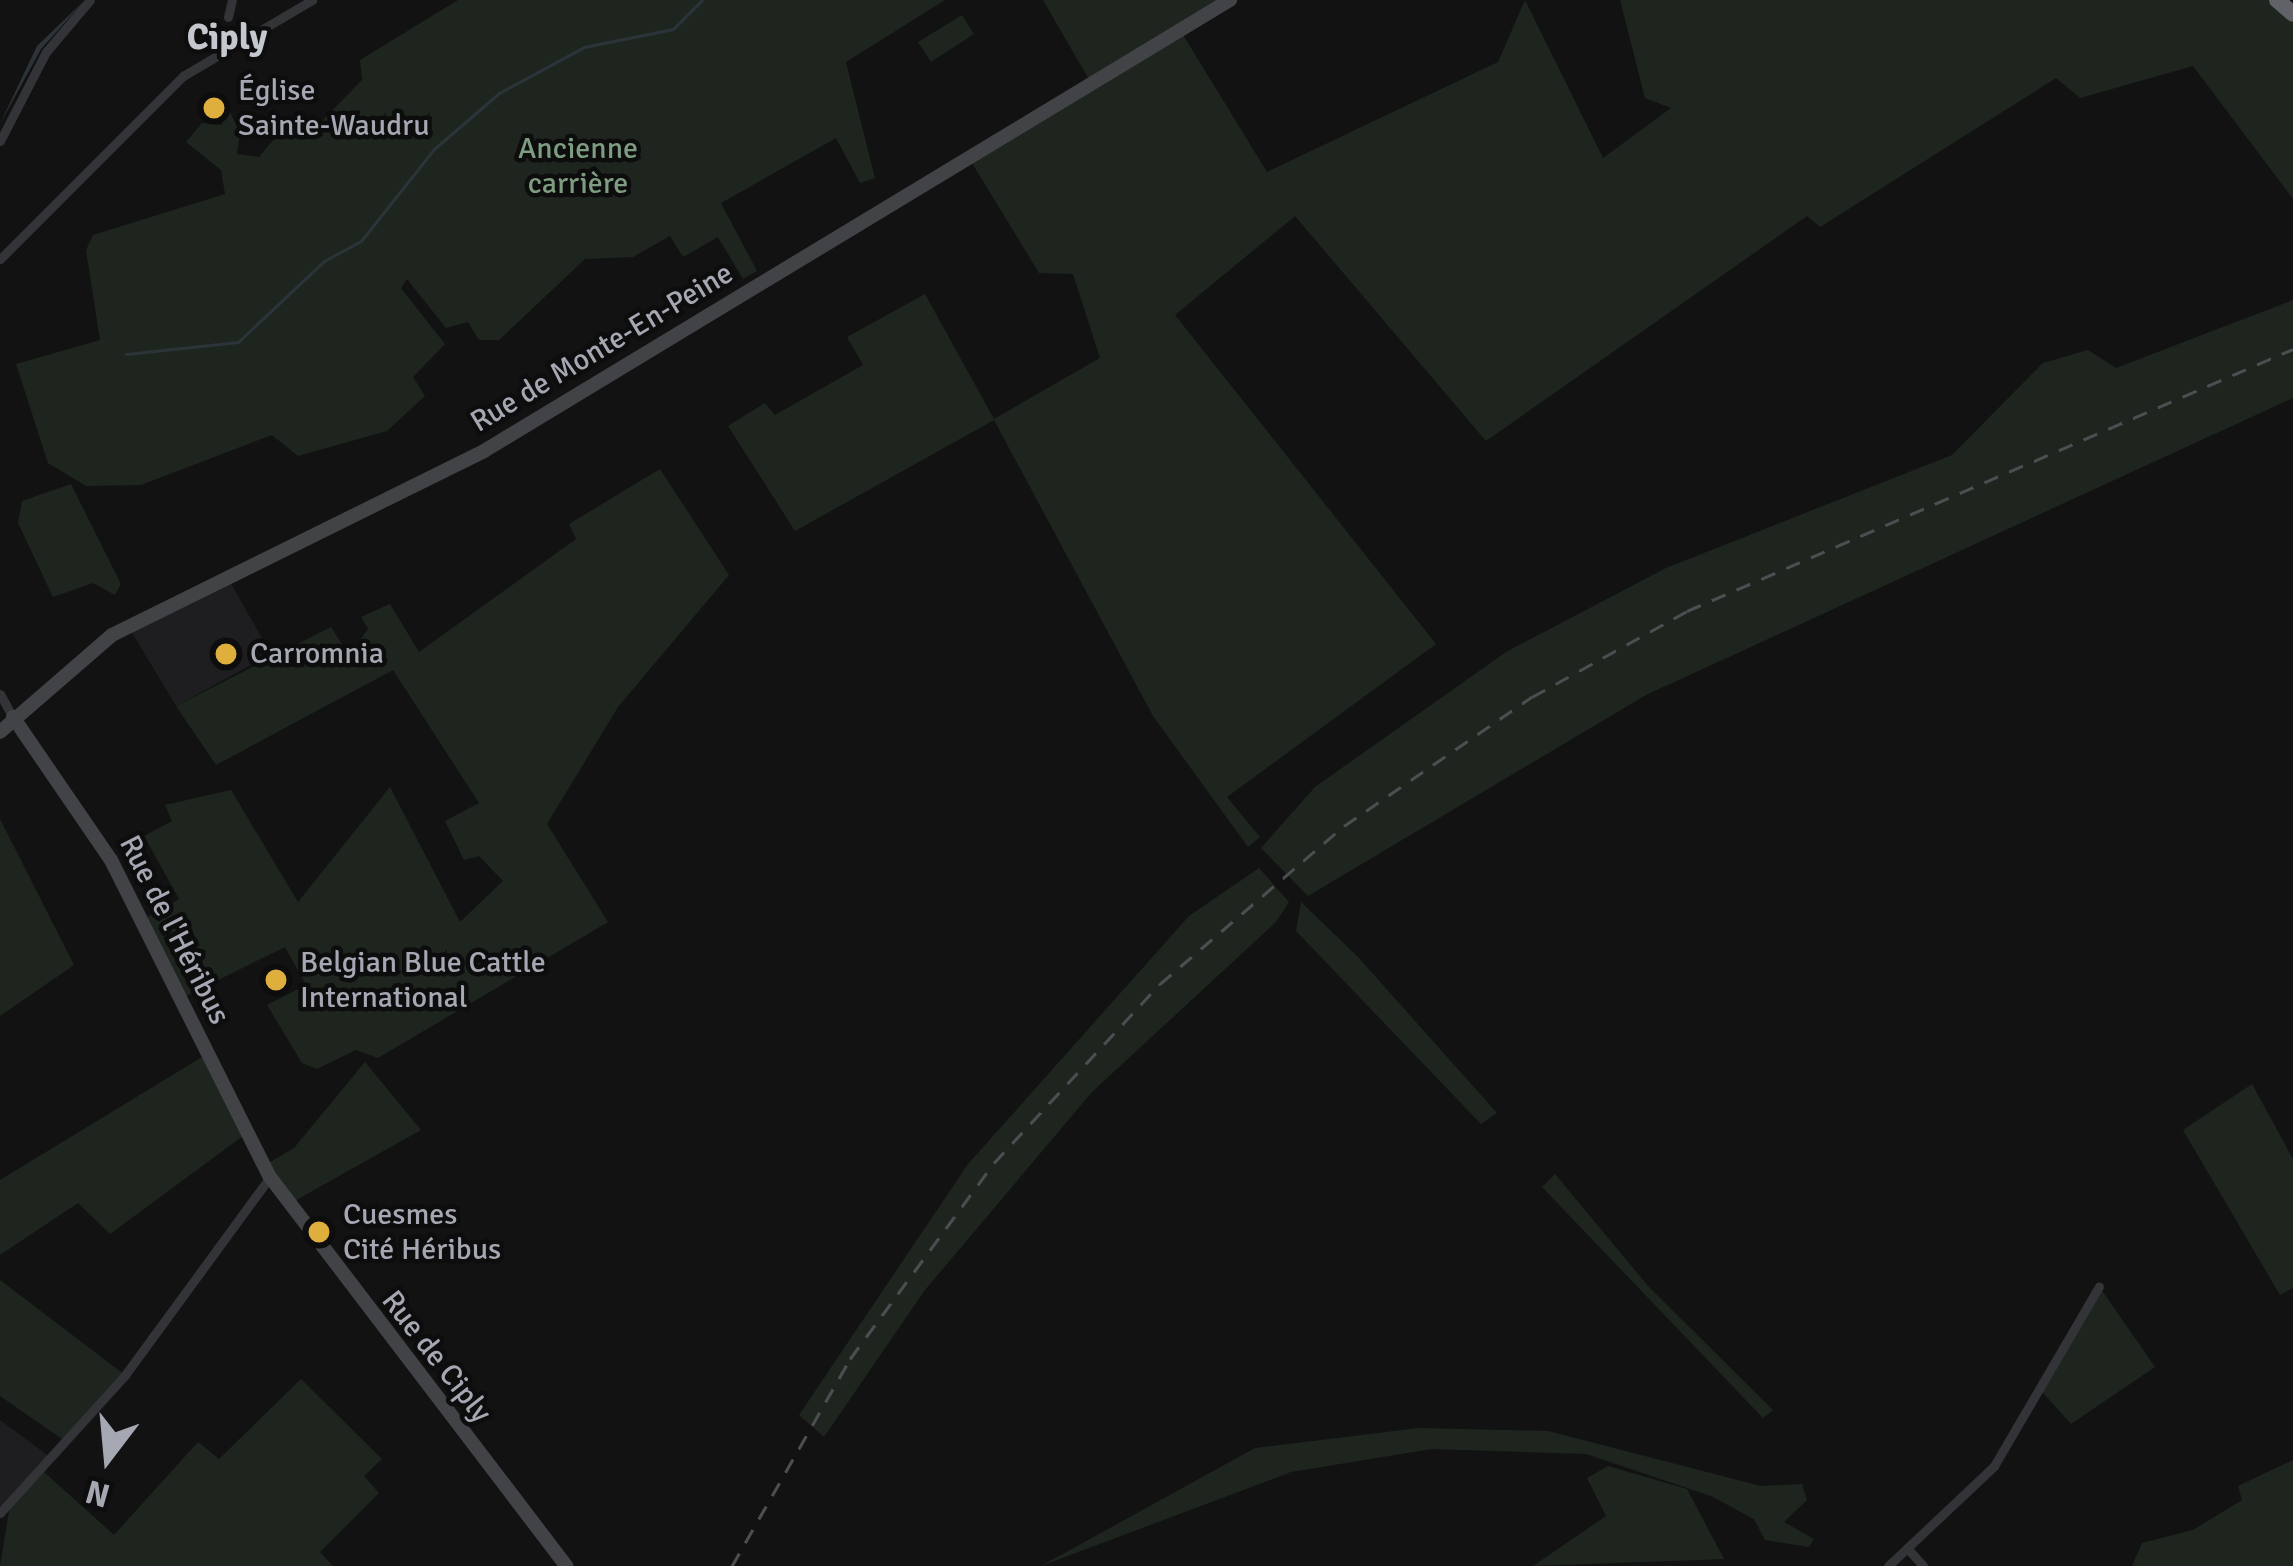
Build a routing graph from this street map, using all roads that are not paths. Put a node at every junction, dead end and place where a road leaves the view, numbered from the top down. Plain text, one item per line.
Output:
1 (90, 0) edge
2 (232, 0) edge
3 (1230, 0) edge
4 (2277, 0) edge
5 (307, 3) edge
6 (2293, 14) edge
7 (228, 17) dead end
8 (0, 141) edge
9 (0, 259) edge
10 (0, 694) edge
11 (7, 714) edge
12 (0, 731) edge
13 (270, 1177) junction
14 (2098, 1286) dead end
15 (0, 1513) edge
16 (1907, 1548) junction
17 (566, 1565) edge
18 (1888, 1566) edge
19 (1923, 1566) edge

1 - 8 street
2 - 7 street
3 - 11 main road, Rue de Monte-En-Peine
4 - 6 highway
5 - 9 street
10 - 11 street
11 - 12 main road, Rue de Monte-En-Peine
11 - 13 main road, Rue de l'Héribus
13 - 15 street
13 - 17 main road, Rue de Ciply
14 - 16 street
16 - 18 street
16 - 19 street

